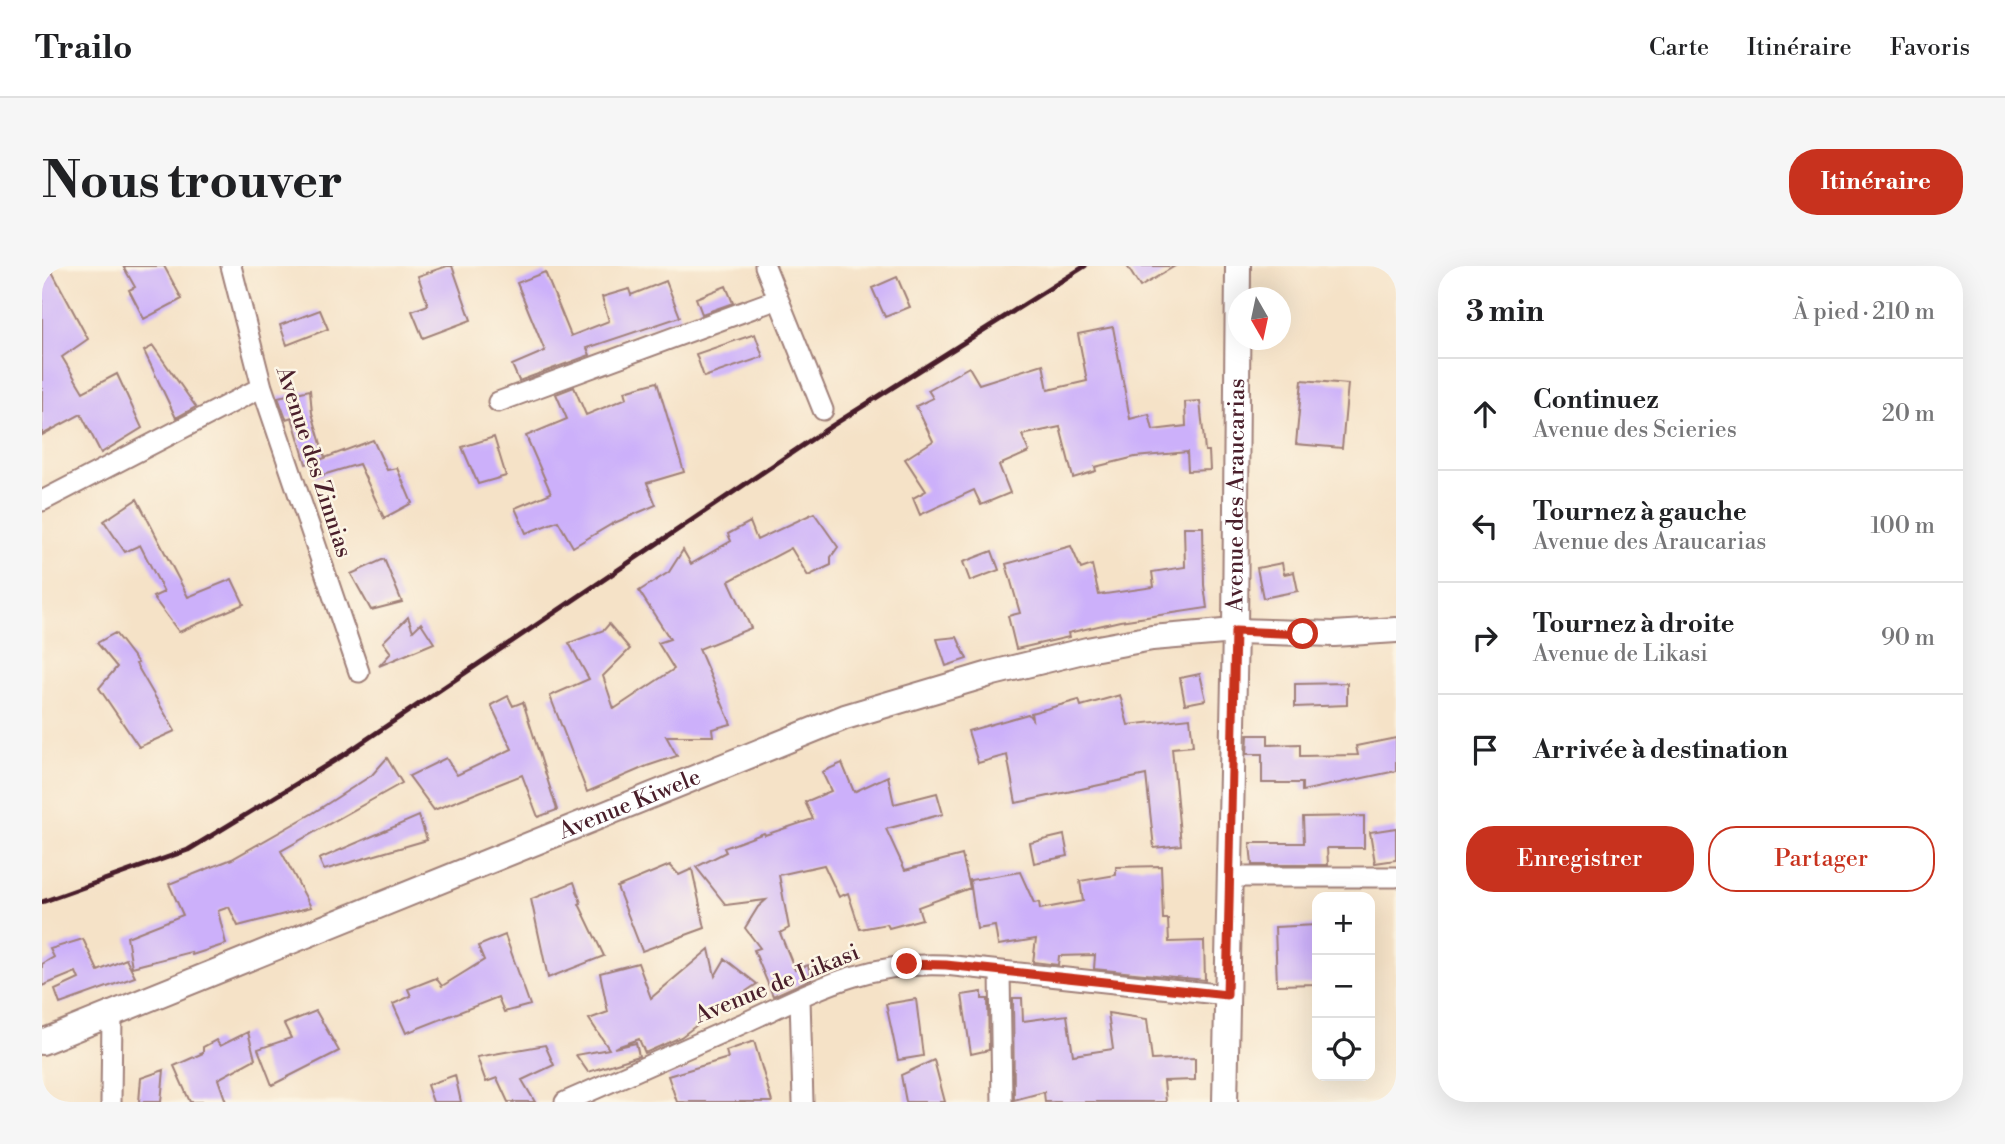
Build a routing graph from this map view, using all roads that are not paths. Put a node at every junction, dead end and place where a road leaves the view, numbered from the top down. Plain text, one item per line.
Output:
1 (231, 266) edge
2 (765, 266) edge
3 (1238, 266) edge
4 (778, 299) junction
5 (262, 387) junction
6 (498, 402) dead end
7 (823, 410) dead end
8 (42, 501) edge
9 (1396, 630) edge
10 (1235, 631) junction
11 (359, 672) dead end
12 (1231, 877) junction
13 (1396, 877) edge
14 (1000, 972) junction
15 (1227, 995) junction
16 (800, 998) junction
17 (112, 1014) junction
18 (42, 1042) edge
19 (111, 1102) edge
20 (565, 1102) edge
21 (803, 1102) edge
22 (1002, 1102) edge
23 (1225, 1102) edge

1 - 5 street, Avenue des Zinnias
2 - 4 street
3 - 10 street, Avenue des Araucarias
4 - 6 street
4 - 7 street
5 - 8 street
5 - 11 street, Avenue des Zinnias
9 - 10 street, Avenue Kiwele
10 - 12 street, Avenue des Araucarias
10 - 17 street, Avenue Kiwele
12 - 13 street
12 - 15 street, Avenue des Araucarias
14 - 15 street, Avenue de Likasi
14 - 16 street, Avenue de Likasi
14 - 22 street
15 - 23 street, Avenue des Araucarias
16 - 20 street, Avenue de Likasi
16 - 21 street
17 - 18 street, Avenue Kiwele
17 - 19 street

